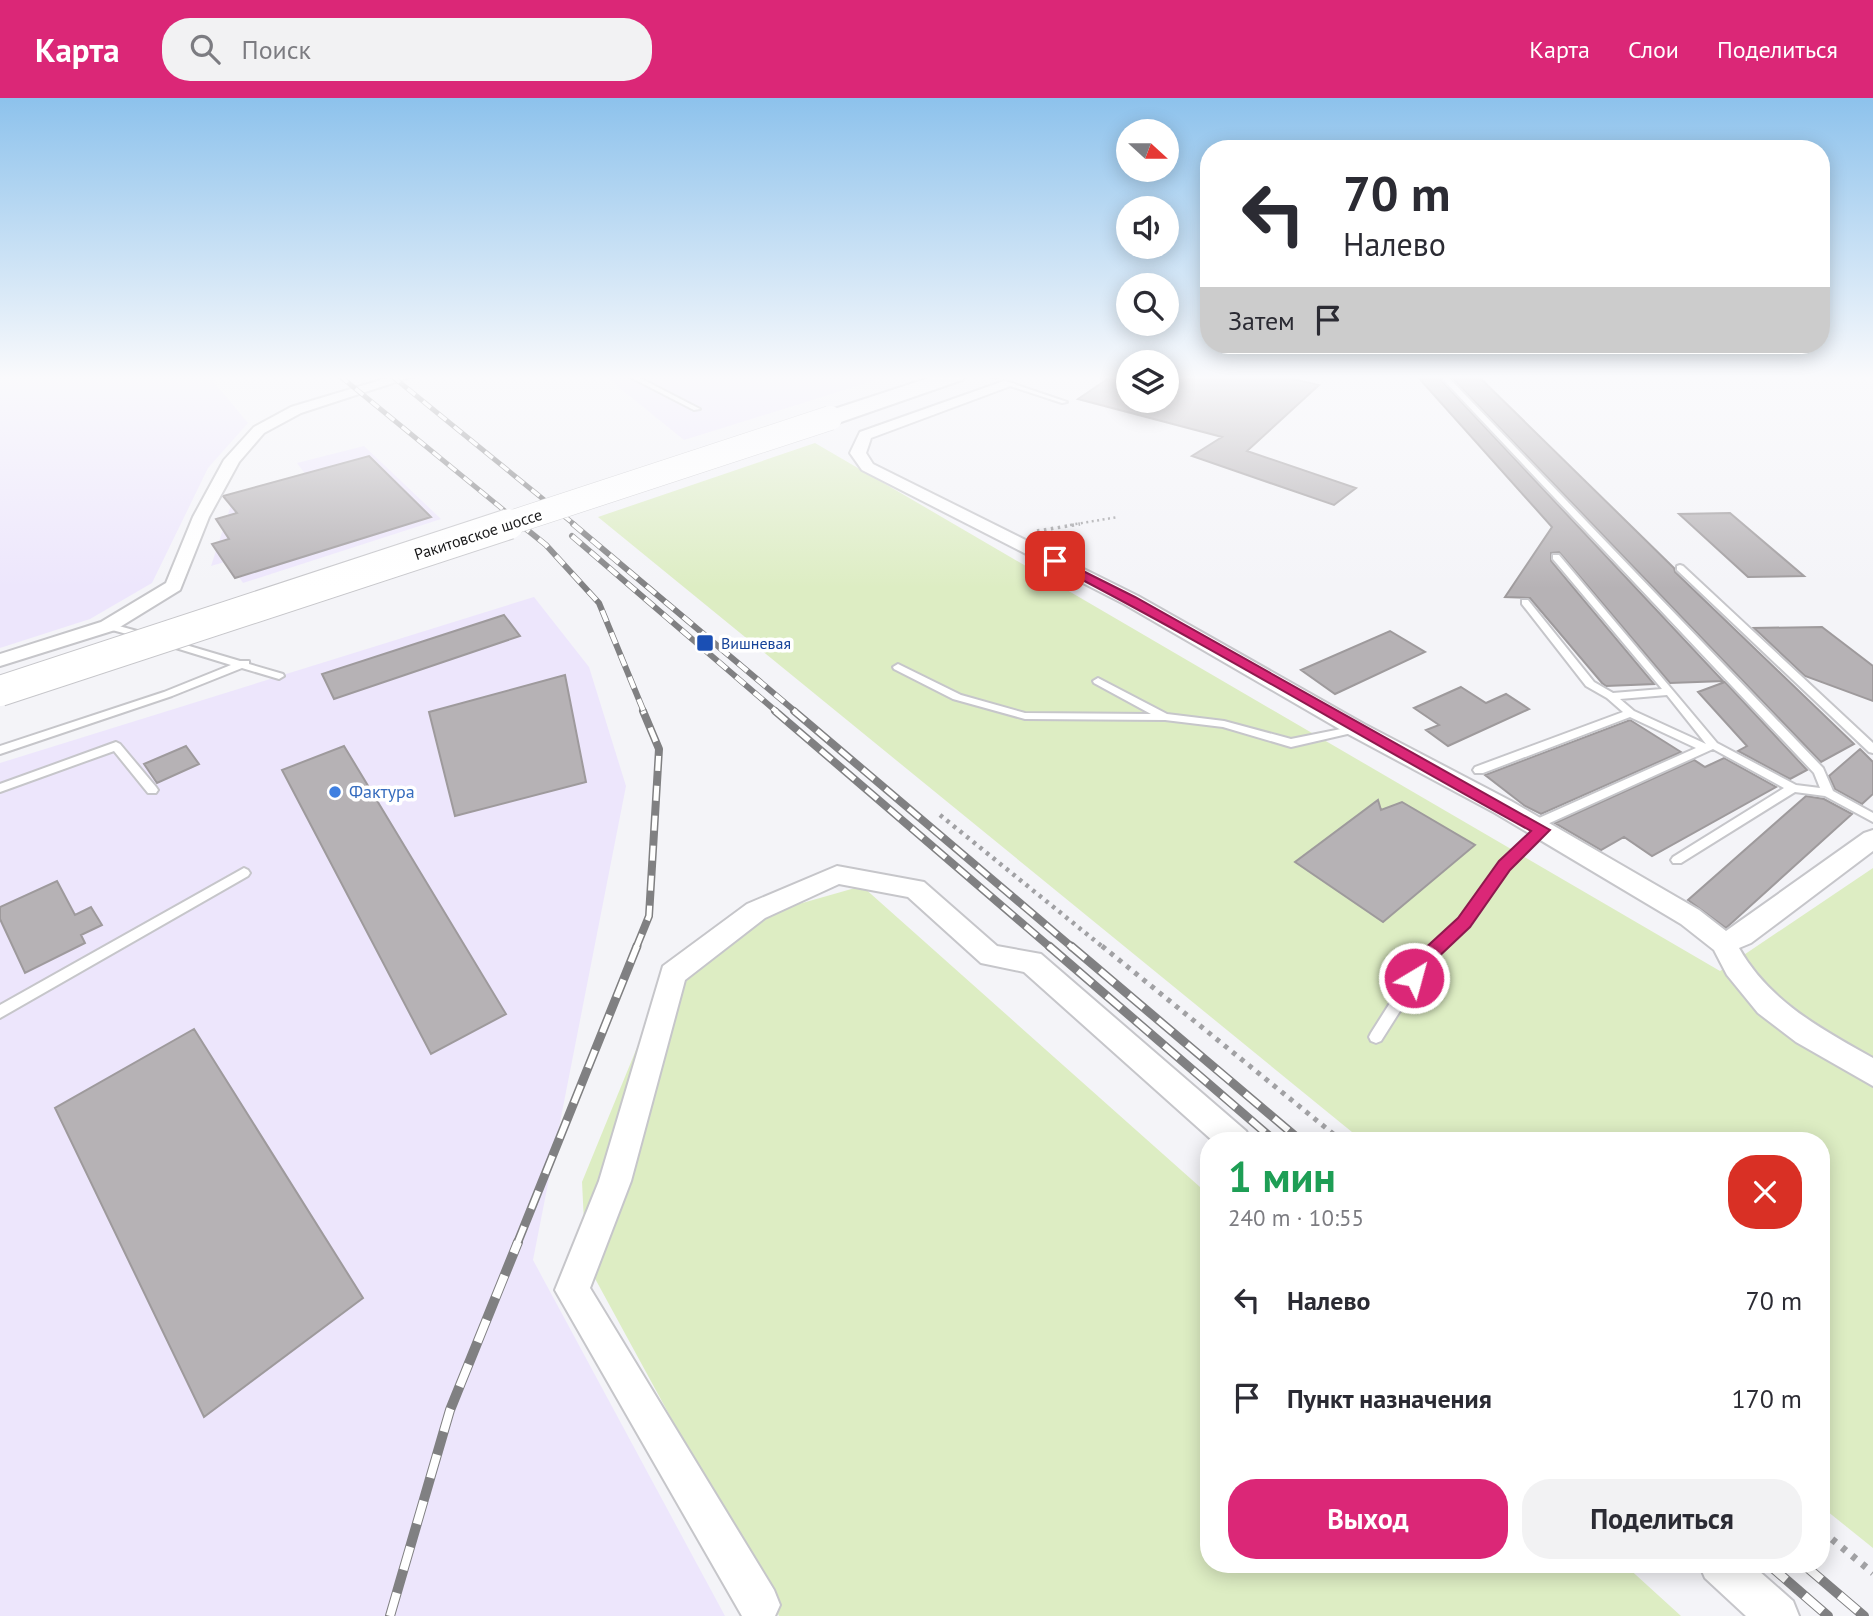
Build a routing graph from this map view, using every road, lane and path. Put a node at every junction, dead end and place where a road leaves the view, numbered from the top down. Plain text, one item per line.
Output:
1 (244, 447) edge
2 (742, 447) edge
3 (860, 447) edge
4 (1510, 447) edge
5 (1118, 517) dead end
6 (1005, 537) junction
7 (1556, 557) dead end
8 (1680, 568) dead end
9 (1525, 602) dead end
10 (108, 626) junction
11 (0, 660) edge
12 (245, 663) junction
13 (898, 667) dead end
14 (279, 676) dead end
15 (1098, 681) dead end
16 (0, 691) edge
17 (1670, 692) junction
18 (1611, 696) junction
19 (1630, 713) junction
20 (1165, 717) junction
21 (1356, 729) junction
22 (1709, 746) junction
23 (1873, 749) edge
24 (0, 750) edge
25 (1479, 770) dead end
26 (0, 788) edge
27 (1793, 788) junction
28 (152, 790) dead end
29 (1828, 793) junction
30 (940, 815) dead end
31 (1873, 818) edge
32 (1538, 827) junction
33 (1873, 839) edge
34 (1677, 860) dead end
35 (244, 873) dead end
36 (1723, 943) junction
37 (0, 1012) edge
38 (1376, 1037) dead end
39 (1873, 1073) edge
40 (1225, 1132) edge
41 (1331, 1132) edge
42 (1830, 1538) edge
43 (1729, 1573) edge
44 (1873, 1573) edge
45 (759, 1605) dead end
46 (1778, 1616) edge

1 - 10 street
2 - 16 main road, Ракитовское шоссе, bridge
3 - 6 street
4 - 29 lane
5 - 6 path
6 - 21 street
7 - 17 lane
8 - 23 lane
9 - 18 lane
10 - 11 street
10 - 12 lane
12 - 14 lane
12 - 24 lane
13 - 20 lane
15 - 20 lane
17 - 18 lane
17 - 22 lane
18 - 19 lane
19 - 22 lane
19 - 25 lane
20 - 21 lane
21 - 32 street
22 - 27 lane
22 - 32 lane
26 - 28 lane
27 - 29 lane
27 - 34 lane
29 - 31 lane
30 - 41 path
32 - 36 street
32 - 38 lane
33 - 36 street
35 - 37 lane
36 - 39 street
40 - 45 street
42 - 44 path
43 - 46 street

